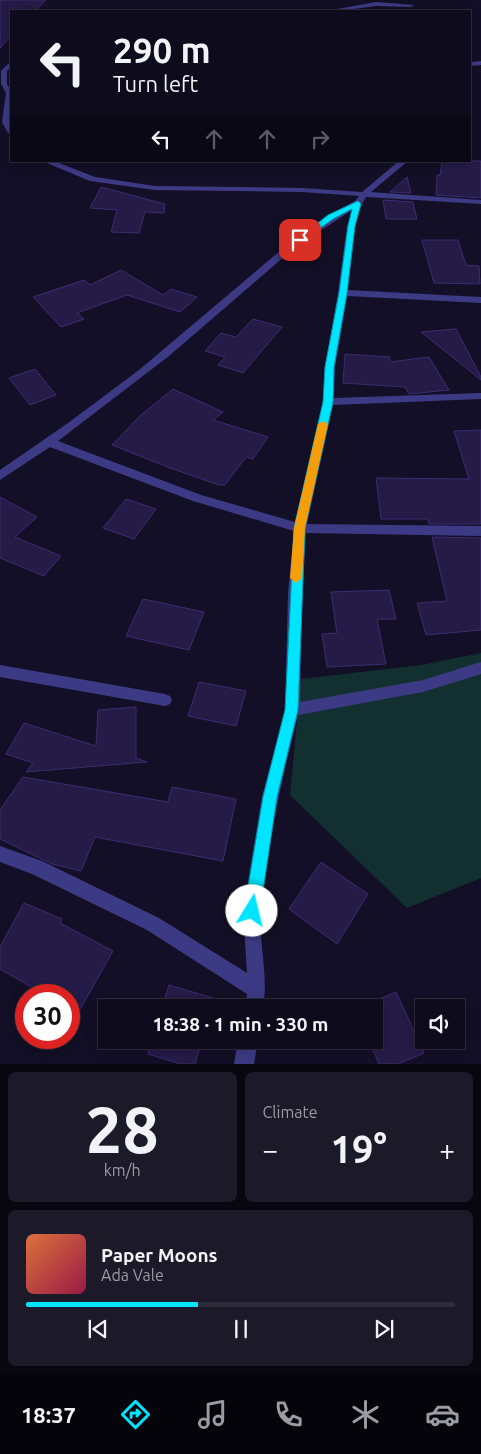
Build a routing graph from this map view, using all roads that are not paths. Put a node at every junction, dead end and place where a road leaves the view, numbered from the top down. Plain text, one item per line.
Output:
1 (416, 0) edge
2 (412, 8) edge
3 (336, 10) edge
4 (10, 64) edge
5 (6, 122) edge
6 (49, 162) edge
7 (403, 162) edge
8 (361, 198) junction
9 (481, 202) edge
10 (343, 293) junction
11 (481, 300) edge
12 (481, 396) edge
13 (328, 402) junction
14 (49, 442) junction
15 (0, 476) edge
16 (300, 528) junction
17 (481, 531) edge
18 (481, 668) edge
19 (0, 671) edge
20 (165, 700) dead end
21 (292, 710) junction
22 (0, 854) edge
23 (257, 990) junction
24 (256, 999) edge
25 (246, 1049) edge
26 (244, 1064) edge

1 - 2 street
2 - 3 street
4 - 5 street
6 - 8 street
7 - 8 street
8 - 9 street
8 - 10 street
8 - 14 street
10 - 11 street
10 - 13 street
12 - 13 street
13 - 16 street
14 - 15 street
14 - 16 street
16 - 17 street
16 - 21 street
18 - 21 street
19 - 20 street
21 - 23 street
22 - 23 street
23 - 24 street
25 - 26 street

